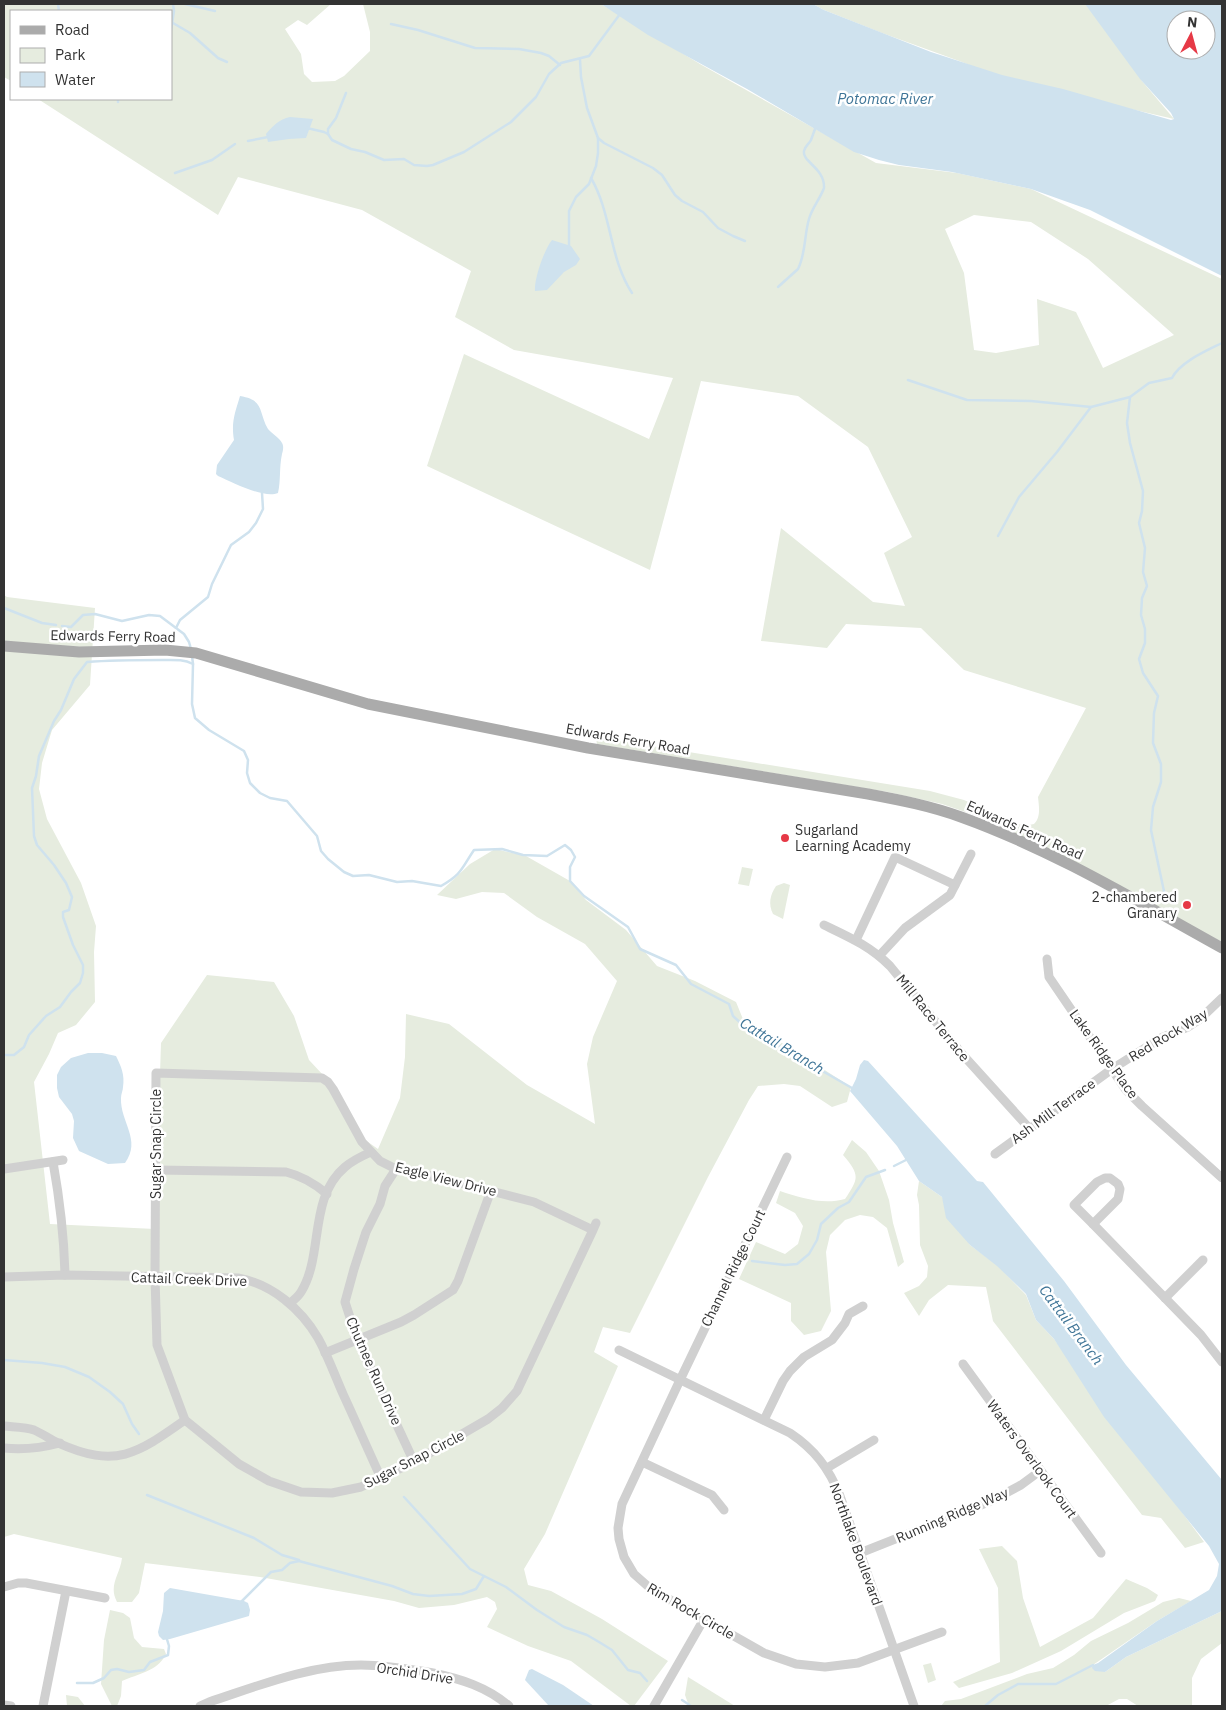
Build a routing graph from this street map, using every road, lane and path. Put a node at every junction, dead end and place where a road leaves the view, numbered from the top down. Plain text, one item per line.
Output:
1 (4, 646) edge
2 (970, 854) dead end
3 (955, 885) junction
4 (824, 925) dead end
5 (856, 940) junction
6 (1222, 948) edge
7 (880, 956) junction
8 (1046, 959) dead end
9 (1222, 998) edge
10 (1112, 1069) junction
11 (156, 1074) joint
12 (1029, 1128) junction
13 (372, 1152) junction
14 (995, 1154) dead end
15 (787, 1157) dead end
16 (4, 1169) edge
17 (396, 1169) junction
18 (156, 1170) junction
19 (1222, 1178) edge
20 (488, 1190) junction
21 (327, 1194) junction
22 (1093, 1224) junction
23 (594, 1226) joint
24 (1203, 1260) dead end
25 (65, 1275) junction
26 (4, 1277) edge
27 (155, 1277) junction
28 (1165, 1298) junction
29 (290, 1303) junction
30 (863, 1306) dead end
31 (357, 1339) junction
32 (619, 1350) dead end
33 (325, 1353) junction
34 (1221, 1358) edge
35 (963, 1364) dead end
36 (680, 1380) junction
37 (184, 1420) junction
38 (764, 1420) junction
39 (4, 1426) edge
40 (874, 1440) dead end
41 (60, 1443) junction
42 (4, 1448) edge
43 (414, 1462) junction
44 (642, 1462) junction
45 (827, 1468) junction
46 (1040, 1471) junction
47 (381, 1478) junction
48 (724, 1510) dead end
49 (860, 1553) junction
50 (1101, 1553) dead end
51 (4, 1587) edge
52 (66, 1591) junction
53 (105, 1598) dead end
54 (704, 1619) junction
55 (942, 1632) dead end
56 (894, 1651) junction
57 (4, 1705) edge
58 (11, 1706) edge
59 (44, 1706) edge
60 (200, 1706) edge
61 (509, 1706) edge
62 (654, 1706) edge
63 (914, 1706) edge

1 - 6 main road, Edwards Ferry Road
2 - 3 street
3 - 5 street
3 - 7 street
4 - 5 street, Mill Race Terrace
5 - 7 street, Mill Race Terrace
7 - 12 street, Mill Race Terrace
8 - 10 street, Lake Ridge Place
9 - 10 street, Red Rock Way
10 - 12 street, Ash Mill Terrace
10 - 19 street, Lake Ridge Place
11 - 13 street, Eagle View Drive
11 - 18 street, Sugar Snap Circle
12 - 14 street, Ash Mill Terrace
13 - 17 street, Eagle View Drive
13 - 21 street
15 - 36 street, Channel Ridge Court
16 - 25 street
17 - 20 street, Eagle View Drive
17 - 31 street, Chutnee Run Drive
18 - 21 street
18 - 27 street, Sugar Snap Circle
20 - 23 street, Eagle View Drive
20 - 31 street
21 - 29 street
22 - 22 street
22 - 28 street
23 - 43 street, Sugar Snap Circle
24 - 28 street
25 - 26 street, Cattail Creek Drive
25 - 27 street, Cattail Creek Drive
27 - 29 street, Cattail Creek Drive
27 - 37 street, Sugar Snap Circle
28 - 34 street
29 - 33 street, Cattail Creek Drive
30 - 38 street
31 - 33 street
31 - 43 street, Chutnee Run Drive
32 - 36 street, Northlake Boulevard
33 - 47 street, Cattail Creek Drive
35 - 46 street, Waters Overlook Court
36 - 38 street, Northlake Boulevard
36 - 44 street, Rim Rock Circle
37 - 41 street
37 - 47 street, Sugar Snap Circle
38 - 45 street, Northlake Boulevard
39 - 41 street
40 - 45 street
41 - 42 street
43 - 47 street, Sugar Snap Circle
44 - 48 street
44 - 54 street, Rim Rock Circle
45 - 49 street, Northlake Boulevard
46 - 49 street, Running Ridge Way
46 - 50 street, Waters Overlook Court
49 - 56 street, Northlake Boulevard
51 - 52 street
52 - 53 street
52 - 59 street
54 - 56 street, Rim Rock Circle
54 - 62 street
55 - 56 street, Rim Rock Circle
56 - 63 street, Northlake Boulevard
57 - 58 street
60 - 61 street, Orchid Drive

